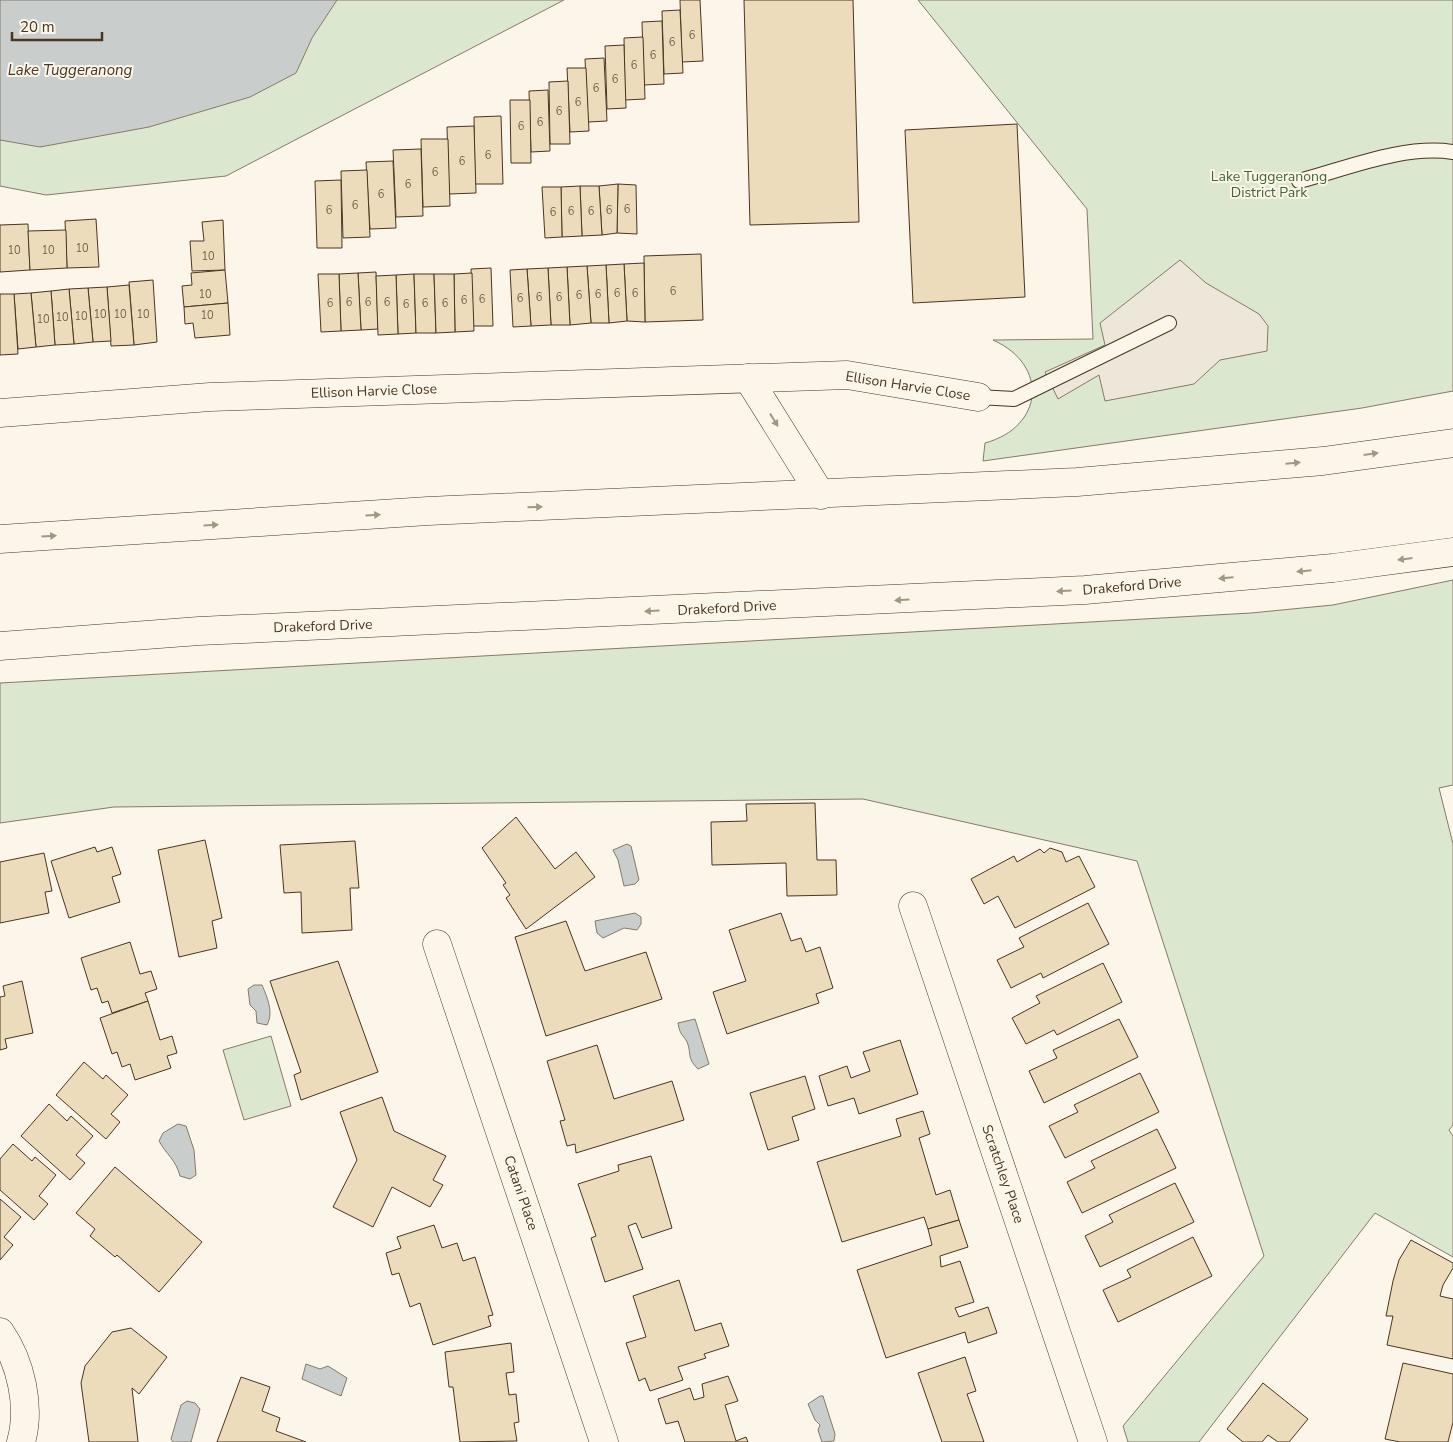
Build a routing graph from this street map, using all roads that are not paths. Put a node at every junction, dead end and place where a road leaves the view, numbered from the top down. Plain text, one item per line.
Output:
1 (1453, 152) edge
2 (1299, 181) dead end
3 (1169, 323) dead end
4 (748, 378) junction
5 (978, 397) joint
6 (0, 413) edge
7 (1453, 443) edge
8 (821, 495) junction
9 (0, 539) edge
10 (1453, 552) edge
11 (0, 646) edge
12 (913, 906) dead end
13 (438, 944) dead end
14 (0, 1332) edge
15 (21, 1442) edge
16 (604, 1442) edge
17 (1093, 1442) edge

1 - 2 lane
3 - 5 lane
4 - 5 main road, Ellison Harvie Close
4 - 6 main road, Ellison Harvie Close
4 -> 8 main road
8 -> 7 main road
9 -> 8 main road
10 -> 11 main road, Drakeford Drive
12 - 17 main road, Scratchley Place
13 - 16 main road, Catani Place
14 - 15 main road

